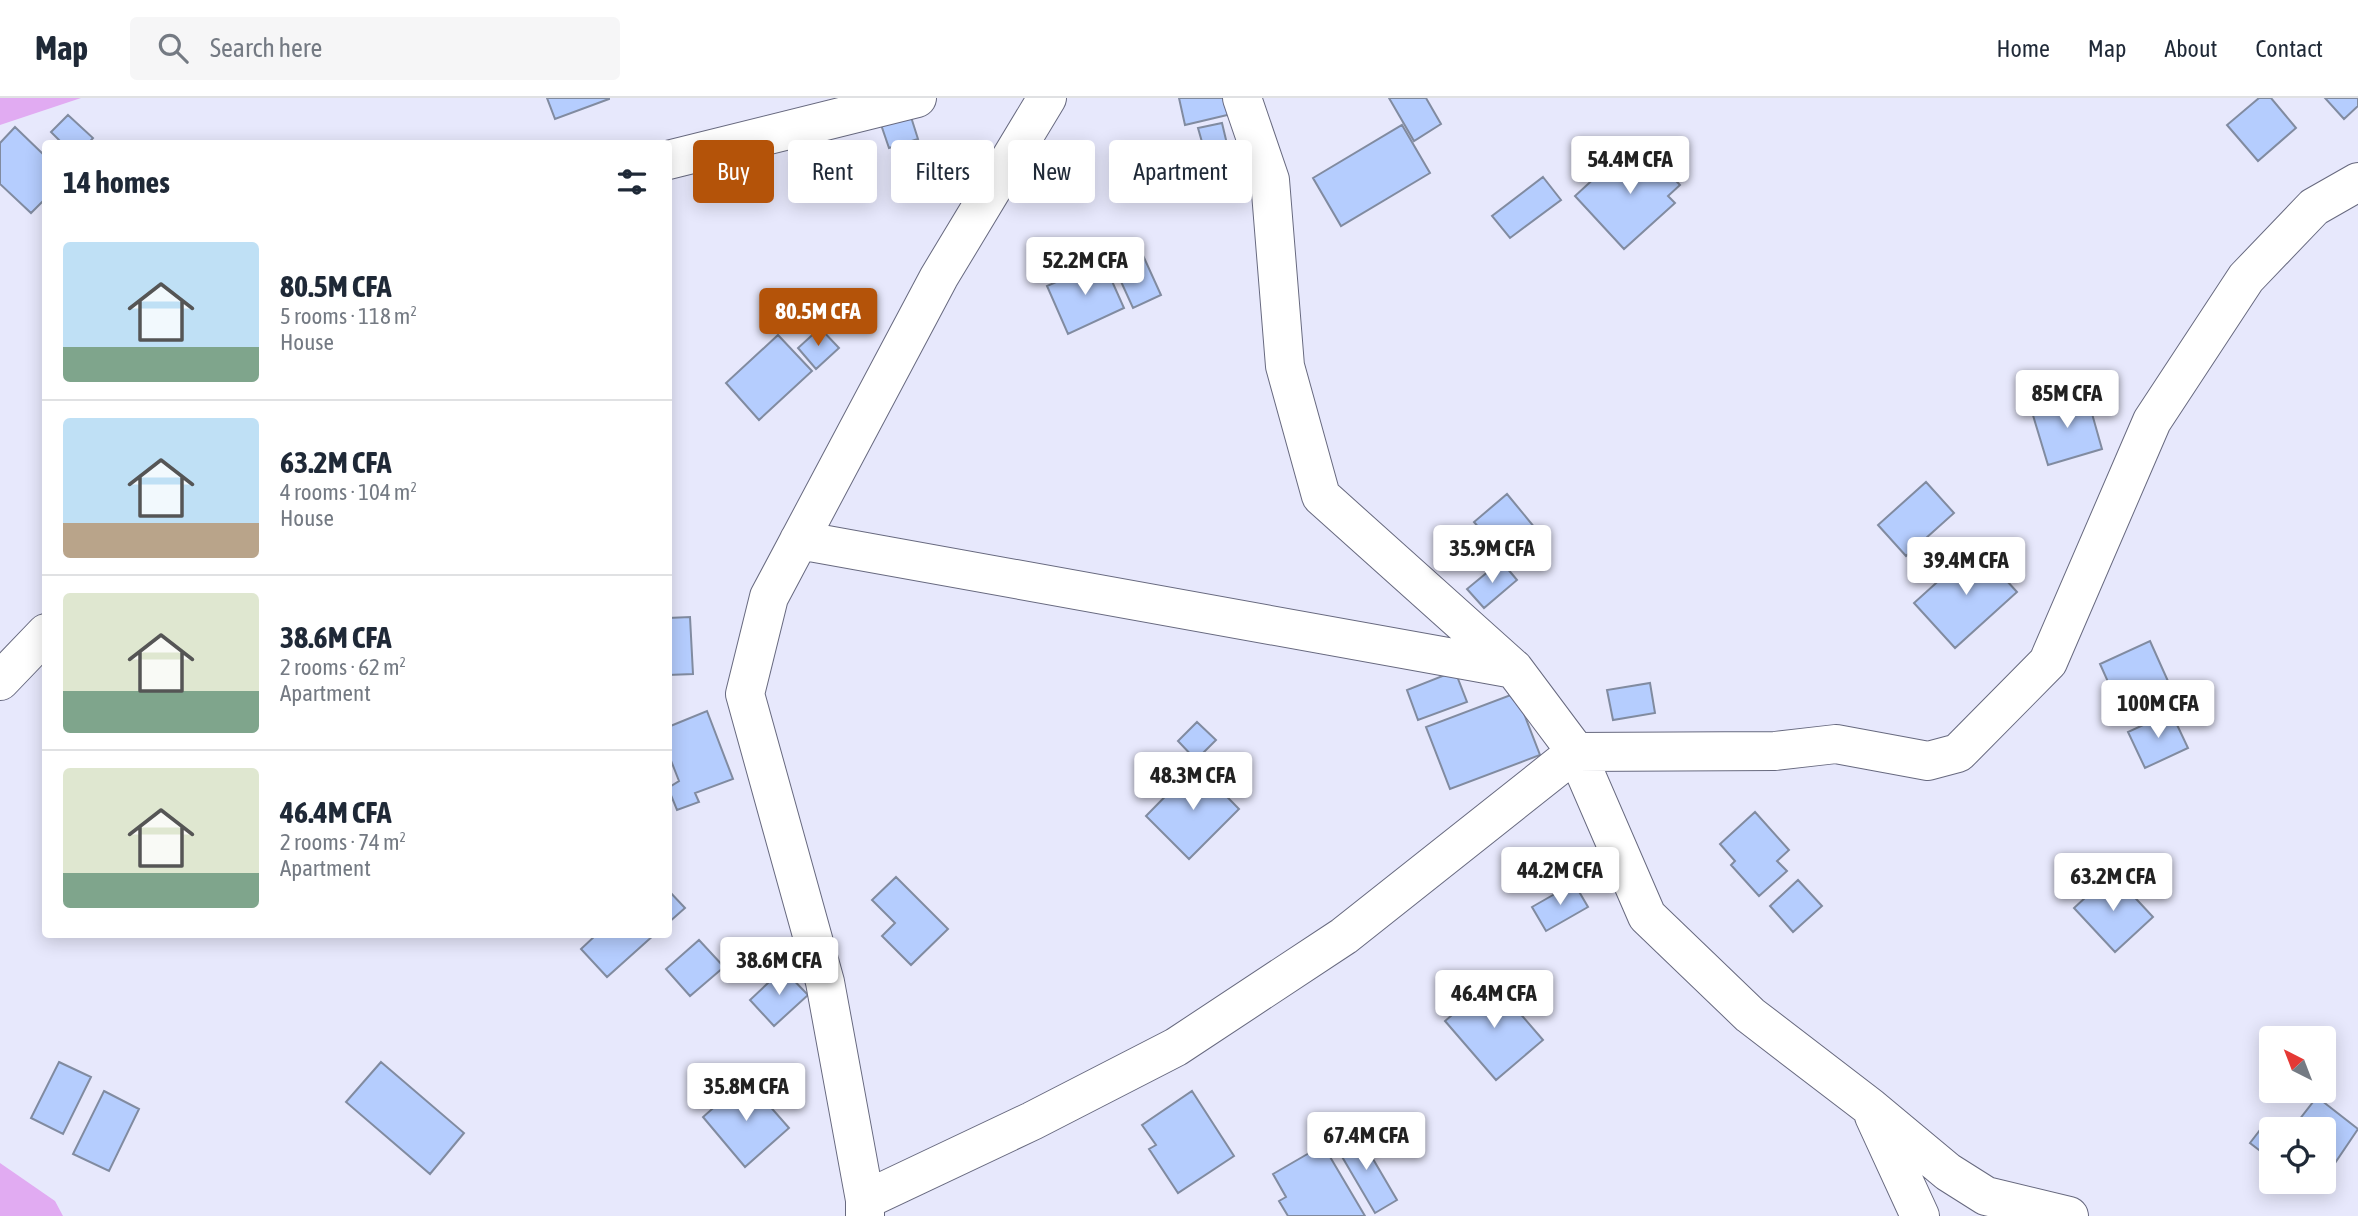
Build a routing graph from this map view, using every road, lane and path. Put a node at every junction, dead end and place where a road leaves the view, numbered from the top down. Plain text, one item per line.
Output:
1 (917, 98) edge
2 (1047, 98) edge
3 (1242, 98) edge
4 (672, 159) edge
5 (2358, 182) edge
6 (799, 540) junction
7 (42, 637) edge
8 (1514, 669) junction
9 (0, 681) edge
10 (1576, 752) junction
11 (1870, 1107) junction
12 (865, 1208) edge
13 (1920, 1216) edge
14 (2069, 1216) edge

1 - 4 street
2 - 6 street
3 - 8 street
5 - 10 street
6 - 8 street
6 - 12 street
7 - 9 street
8 - 10 street
10 - 11 street
10 - 12 street
11 - 13 street
11 - 14 street

